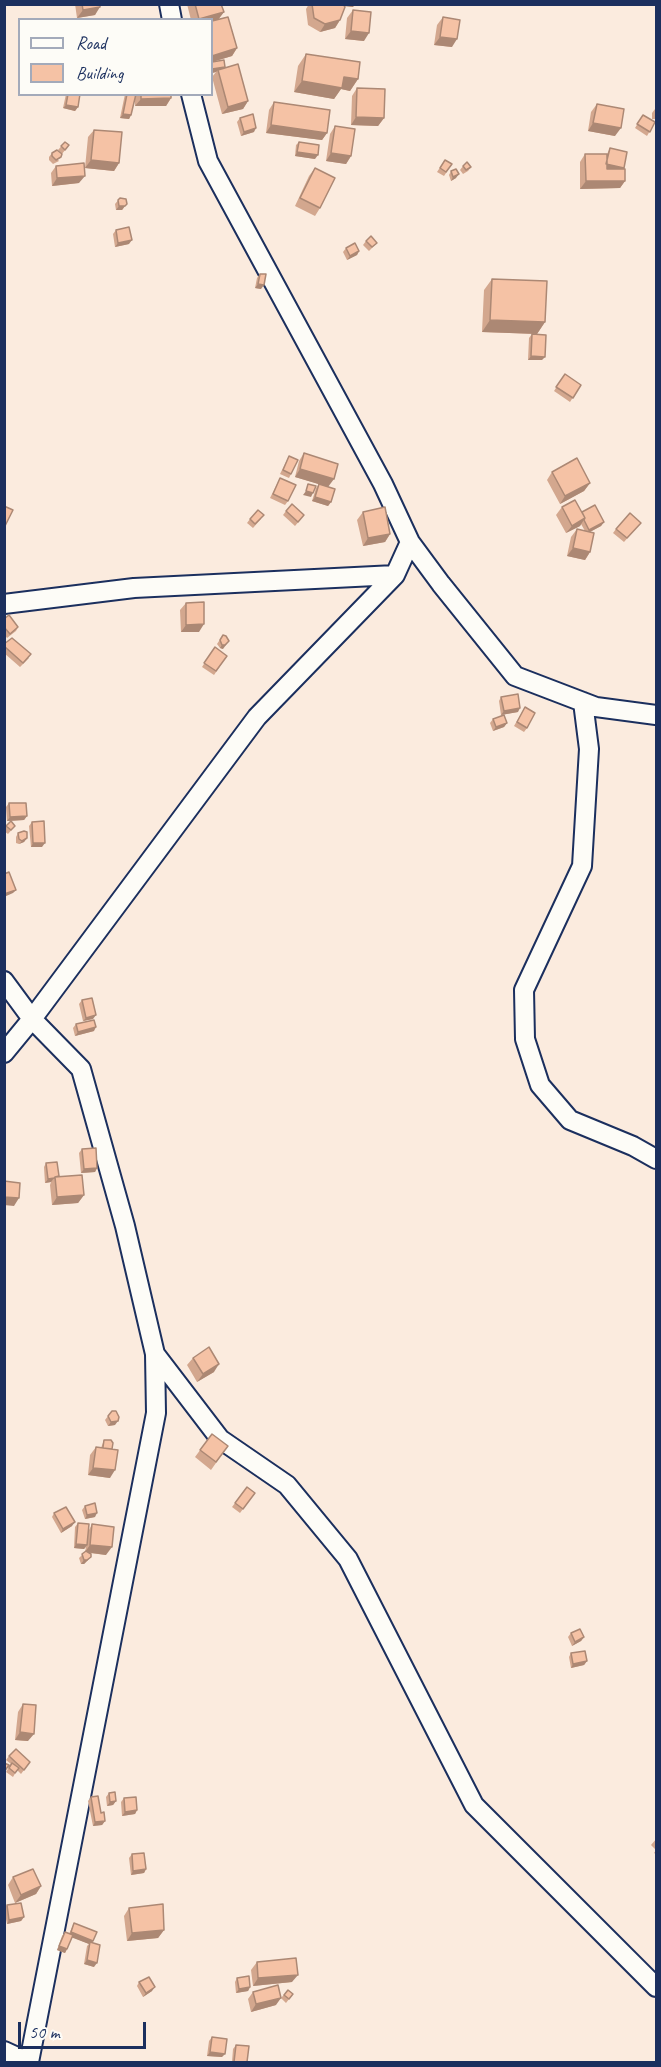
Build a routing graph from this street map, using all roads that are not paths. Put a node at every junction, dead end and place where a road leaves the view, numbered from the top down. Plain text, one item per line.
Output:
1 (192, 96) edge
2 (410, 542) junction
3 (395, 575) junction
4 (4, 604) edge
5 (583, 702) junction
6 (657, 715) edge
7 (4, 981) edge
8 (32, 1019) junction
9 (4, 1053) edge
10 (657, 1159) edge
11 (154, 1354) junction
12 (657, 1987) edge
13 (4, 2051) edge
14 (28, 2062) edge

1 - 2 street
2 - 3 street
2 - 5 street
3 - 4 street
3 - 8 street
5 - 6 street
5 - 10 street
7 - 8 street
8 - 9 street
8 - 11 street
11 - 12 street
11 - 14 street
13 - 14 street

